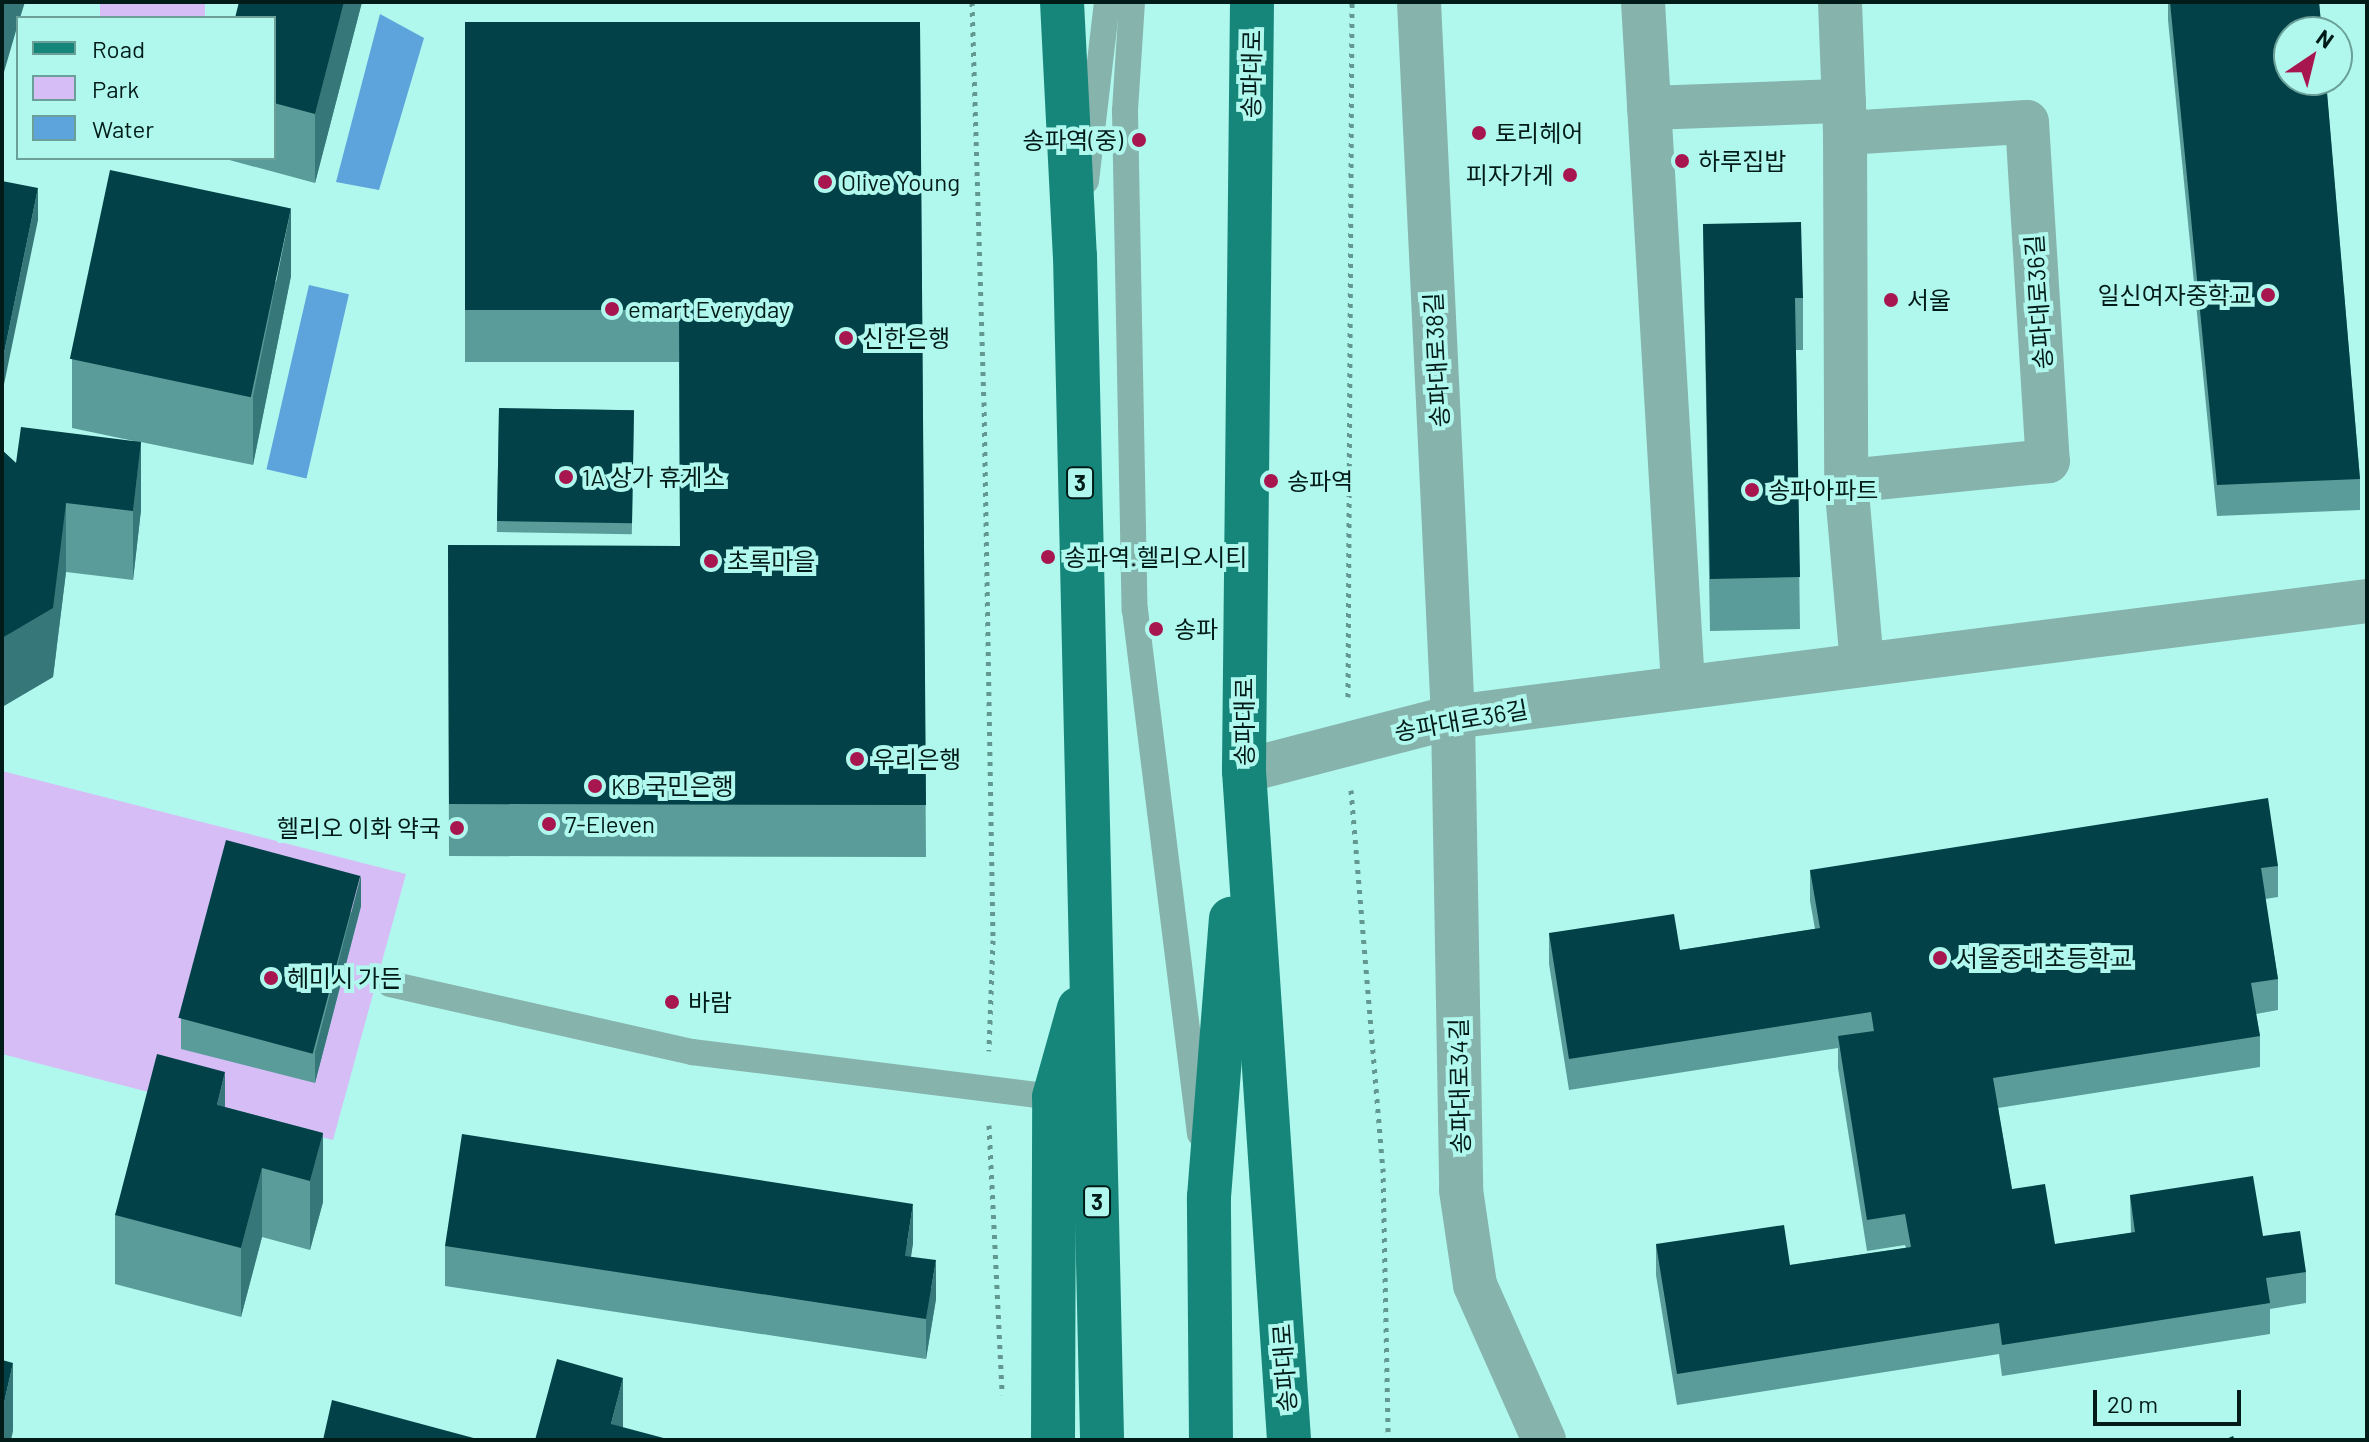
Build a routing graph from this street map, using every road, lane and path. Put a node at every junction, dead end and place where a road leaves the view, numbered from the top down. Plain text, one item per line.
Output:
1 (972, 2) edge
2 (1062, 2) edge
3 (1107, 2) edge
4 (1132, 2) edge
5 (1252, 2) edge
6 (1419, 2) edge
7 (1643, 2) edge
8 (1840, 2) edge
9 (1649, 108) junction
10 (1845, 117) junction
11 (1075, 256) junction
12 (1846, 481) junction
13 (2367, 601) edge
14 (1862, 663) junction
15 (1683, 686) junction
16 (1453, 717) junction
17 (1244, 771) junction
18 (1091, 963) junction
19 (390, 984) dead end
20 (987, 1091) junction
21 (1054, 1097) junction
22 (1209, 1197) junction
23 (1002, 1399) dead end
24 (1053, 1440) edge
25 (1102, 1440) edge
26 (1211, 1440) edge
27 (1289, 1440) edge
28 (1544, 1440) edge

1 - 20 path
2 - 11 main road, 3
3 - 11 lane
4 - 22 lane
5 - 17 main road, 송파대로
6 - 16 street, 송파대로38길
7 - 9 street
8 - 10 street
9 - 10 street, 송파대로36길
9 - 15 street
10 - 12 street
10 - 12 street, 송파대로36길
11 - 18 main road, 3
12 - 14 street
13 - 14 street, 송파대로36길
14 - 15 street, 송파대로36길
15 - 16 street, 송파대로36길
16 - 17 street, 송파대로36길
16 - 28 street, 송파대로34길
17 - 22 main road
17 - 27 main road, 송파대로
18 - 21 main road
18 - 25 main road, 3
19 - 20 lane
20 - 21 lane
20 - 23 path
21 - 24 main road
22 - 26 main road

